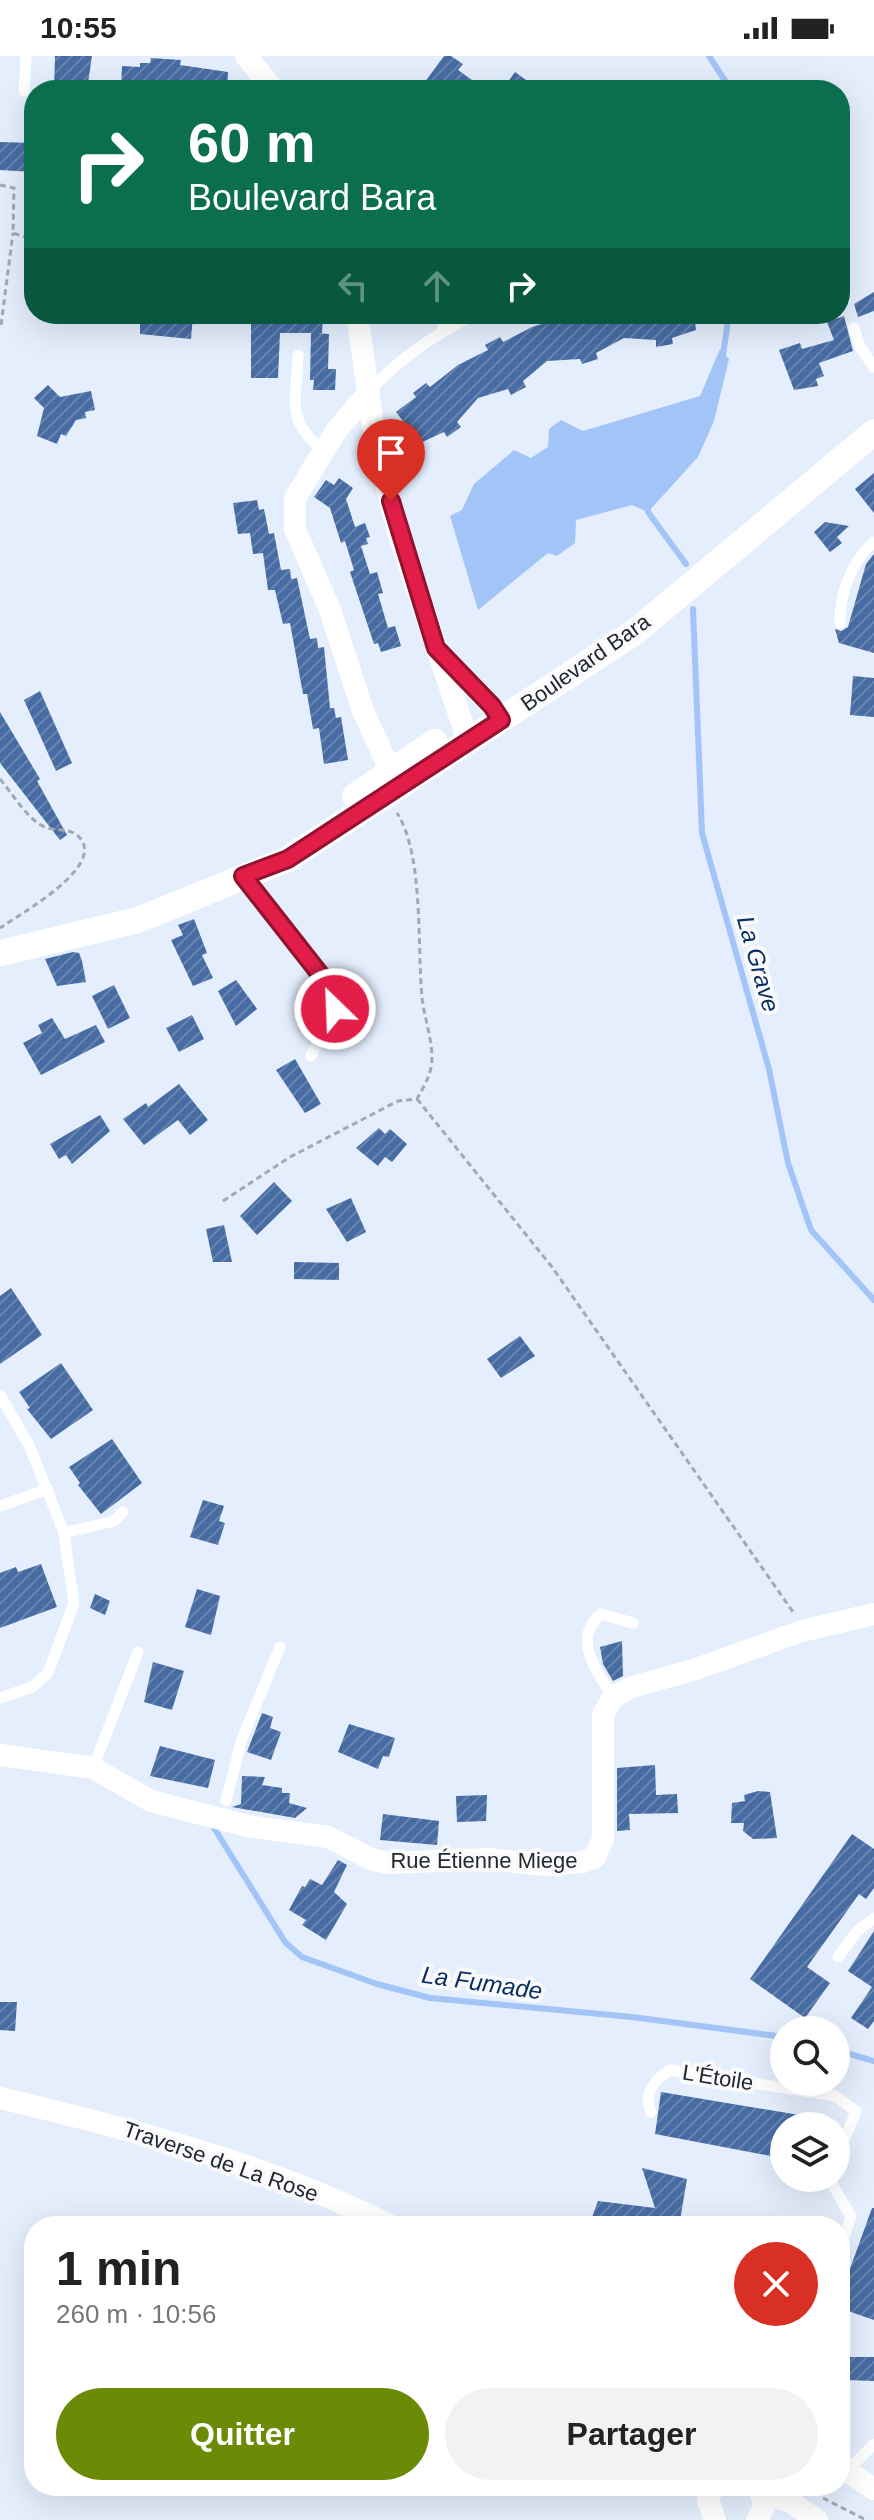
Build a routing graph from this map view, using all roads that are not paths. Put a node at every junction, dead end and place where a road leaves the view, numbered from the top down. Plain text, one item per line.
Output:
1 (26, 56) edge
2 (246, 56) edge
3 (25, 80) edge
4 (266, 80) edge
5 (359, 324) edge
6 (442, 324) edge
7 (456, 324) edge
8 (854, 328) dead end
9 (444, 330) junction
10 (298, 355) dead end
11 (874, 367) edge
12 (369, 392) junction
13 (874, 432) edge
14 (324, 451) junction
15 (874, 542) edge
16 (840, 623) dead end
17 (436, 648) junction
18 (496, 713) junction
19 (464, 734) junction
20 (391, 785) junction
21 (246, 875) junction
22 (0, 953) edge
23 (311, 1056) dead end
24 (0, 1395) edge
25 (48, 1489) junction
26 (0, 1506) edge
27 (123, 1512) dead end
28 (64, 1533) junction
29 (874, 1614) edge
30 (633, 1623) dead end
31 (280, 1647) dead end
32 (138, 1652) dead end
33 (613, 1697) junction
34 (0, 1698) edge
35 (0, 1755) edge
36 (93, 1768) junction
37 (224, 1809) junction
38 (874, 1918) edge
39 (838, 1957) dead end
40 (0, 2098) edge
41 (651, 2112) dead end
42 (850, 2126) edge
43 (837, 2192) edge
44 (370, 2216) edge
45 (850, 2220) edge
46 (874, 2444) edge
47 (850, 2462) edge
48 (850, 2472) edge
49 (874, 2489) edge
50 (709, 2496) edge
51 (762, 2496) edge
52 (776, 2496) edge
53 (715, 2520) edge
54 (757, 2520) edge
55 (817, 2520) edge

1 - 3 lane
2 - 4 street
5 - 12 street
6 - 9 lane
7 - 9 lane
8 - 11 lane
9 - 12 lane
10 - 14 lane
12 - 14 street
12 - 17 street
13 - 18 street, Boulevard Bara
14 - 20 street
15 - 16 lane
17 - 18 street
17 - 19 street
18 - 19 street, Boulevard Bara
19 - 20 street, Boulevard Bara
20 - 21 street, Boulevard Bara
21 - 22 street, Boulevard Bara
21 - 23 lane
24 - 25 lane
25 - 26 lane
25 - 28 lane
27 - 28 lane
28 - 34 lane
29 - 33 street
30 - 33 lane
31 - 37 lane
32 - 36 lane
33 - 37 street, Rue Étienne Miege
35 - 36 street, Rue Étienne Miege
36 - 37 street, Rue Étienne Miege
38 - 39 lane
40 - 44 street, Traverse de La Rose
41 - 42 lane, L'Étoile
43 - 45 lane
46 - 47 lane
48 - 49 street
50 - 53 street
51 - 54 street
52 - 55 street

